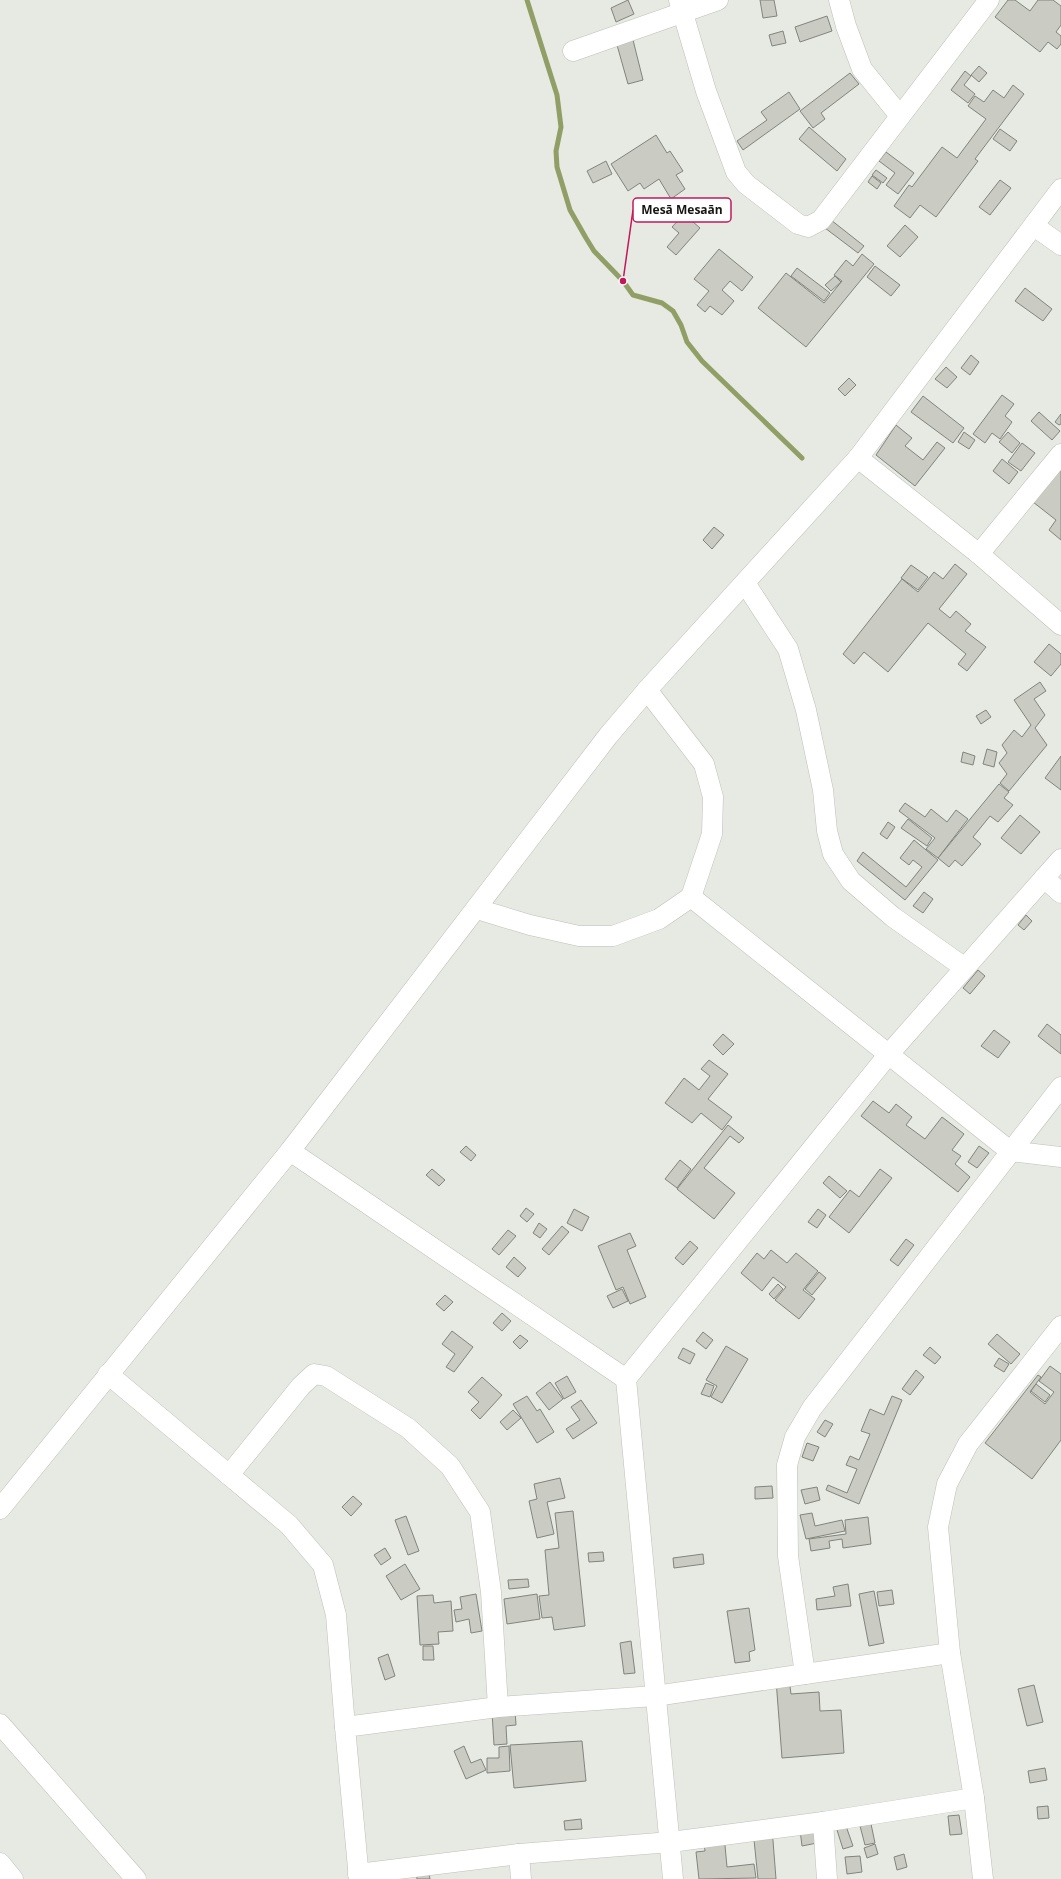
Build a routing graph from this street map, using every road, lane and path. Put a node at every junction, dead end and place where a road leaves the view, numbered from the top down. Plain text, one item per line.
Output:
1 (718, 0) edge
2 (839, 0) edge
3 (989, 0) edge
4 (680, 7) edge
5 (573, 51) dead end
6 (900, 116) junction
7 (1061, 190) edge
8 (1034, 226) junction
9 (1061, 245) edge
10 (1061, 454) edge
11 (858, 458) junction
12 (979, 554) junction
13 (745, 583) junction
14 (1061, 625) edge
15 (647, 690) junction
16 (1061, 858) edge
17 (1044, 878) junction
18 (1061, 893) edge
19 (691, 897) junction
20 (477, 909) junction
21 (964, 968) junction
22 (888, 1055) junction
23 (1061, 1087) edge
24 (290, 1151) junction
25 (1010, 1151) junction
26 (1061, 1157) edge
27 (1061, 1326) edge
28 (108, 1374) junction
29 (626, 1379) junction
30 (229, 1475) junction
31 (0, 1509) edge
32 (950, 1653) junction
33 (805, 1674) junction
34 (655, 1696) junction
35 (498, 1707) junction
36 (0, 1724) edge
37 (345, 1726) junction
38 (974, 1798) junction
39 (823, 1822) junction
40 (671, 1842) junction
41 (519, 1854) junction
42 (0, 1864) edge
43 (358, 1877) edge
44 (13, 1879) edge
45 (136, 1879) edge
46 (521, 1879) edge
47 (673, 1879) edge
48 (827, 1879) edge
49 (983, 1879) edge

1 - 4 street
2 - 6 street
3 - 6 street
4 - 5 street
4 - 6 street
7 - 8 street
8 - 9 street
8 - 11 street
10 - 12 street
11 - 12 street
11 - 13 street
12 - 14 street
13 - 15 street
13 - 21 street
15 - 19 street
15 - 20 street
16 - 17 street
17 - 18 street
17 - 21 street
19 - 20 street
19 - 22 street
20 - 24 street
21 - 22 street
22 - 25 street
22 - 29 street
23 - 25 street
24 - 28 street
24 - 29 street
25 - 26 street
25 - 33 street
27 - 32 street
28 - 30 street
28 - 31 street
29 - 34 street
30 - 35 street
30 - 37 street
32 - 33 street
32 - 38 street
33 - 34 street
34 - 35 street
34 - 40 street
35 - 37 street
36 - 45 street
37 - 43 street
38 - 39 street
38 - 49 street
39 - 40 street
39 - 48 street
40 - 41 street
40 - 47 street
41 - 43 street
41 - 46 street
42 - 44 street

